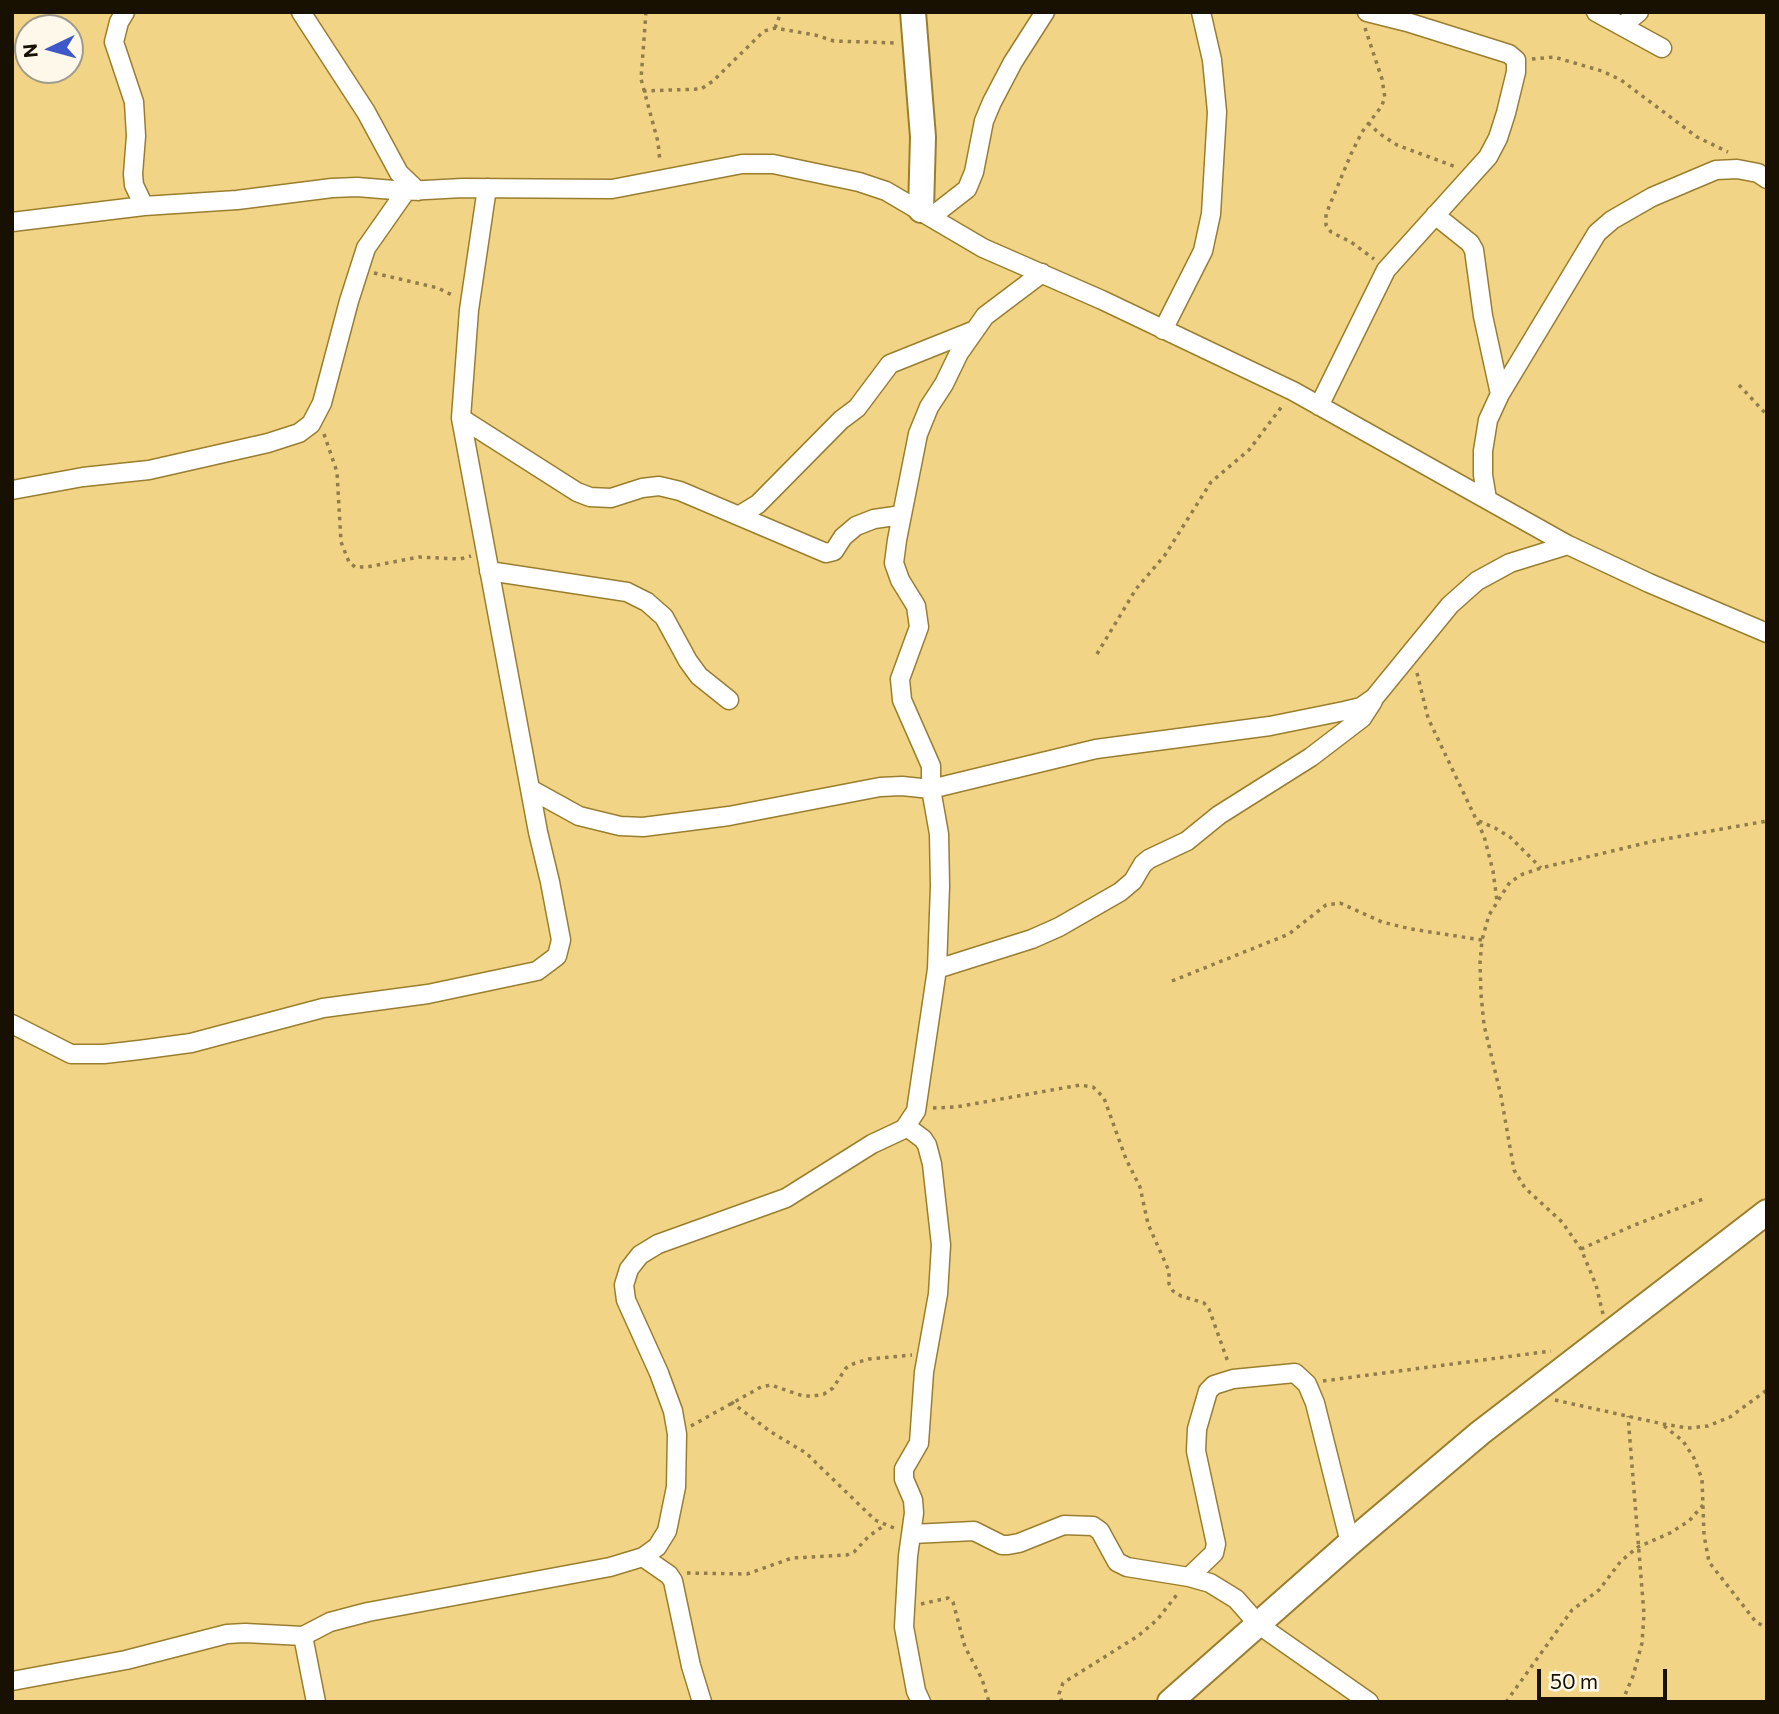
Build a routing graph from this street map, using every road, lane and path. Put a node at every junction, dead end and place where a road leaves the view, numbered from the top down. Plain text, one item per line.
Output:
1 (125, 12) edge
2 (301, 12) edge
3 (646, 12) edge
4 (781, 12) edge
5 (913, 12) edge
6 (1045, 12) edge
7 (1201, 12) edge
8 (1596, 12) edge
9 (1639, 12) edge
10 (1366, 16) edge
11 (1622, 26) junction
12 (775, 28) junction
13 (916, 43) junction
14 (1662, 48) dead end
15 (1516, 60) junction
16 (643, 91) junction
17 (1368, 123) junction
18 (1475, 172) junction
19 (1762, 176) edge
20 (655, 181) junction
21 (487, 188) junction
22 (412, 191) junction
23 (144, 206) junction
24 (926, 214) junction
25 (1436, 215) junction
26 (12, 222) edge
27 (358, 270) junction
28 (1386, 270) junction
29 (1042, 273) junction
30 (469, 310) junction
31 (975, 330) junction
32 (1163, 330) junction
33 (1739, 384) dead end
34 (1293, 391) junction
35 (1500, 394) junction
36 (1319, 406) junction
37 (318, 415) junction
38 (1767, 415) edge
39 (461, 418) junction
40 (12, 490) edge
41 (1487, 499) junction
42 (740, 515) junction
43 (902, 515) junction
44 (1568, 545) junction
45 (484, 547) junction
46 (489, 571) junction
47 (1767, 633) edge
48 (1414, 647) junction
49 (1097, 654) dead end
50 (1374, 698) junction
51 (729, 700) dead end
52 (931, 789) junction
53 (532, 790) junction
54 (1477, 821) junction
55 (1767, 821) edge
56 (1541, 868) junction
57 (1497, 901) junction
58 (1482, 940) junction
59 (937, 969) junction
60 (1171, 981) dead end
61 (12, 1024) edge
62 (917, 1109) junction
63 (907, 1126) junction
64 (1703, 1199) dead end
65 (1767, 1212) edge
66 (1581, 1249) junction
67 (1608, 1335) junction
68 (1557, 1350) dead end
69 (928, 1353) junction
70 (1233, 1379) junction
71 (1307, 1384) junction
72 (1767, 1390) edge
73 (1530, 1394) junction
74 (731, 1402) junction
75 (1628, 1416) junction
76 (1663, 1424) junction
77 (677, 1433) junction
78 (1704, 1504) junction
79 (885, 1525) junction
80 (912, 1532) junction
81 (1350, 1543) junction
82 (1638, 1547) junction
83 (643, 1557) junction
84 (664, 1571) junction
85 (1189, 1577) junction
86 (904, 1607) junction
87 (1259, 1625) junction
88 (1767, 1628) edge
89 (303, 1636) junction
90 (12, 1681) edge
91 (316, 1702) edge
92 (702, 1702) edge
93 (921, 1702) edge
94 (989, 1702) edge
95 (1062, 1702) edge
96 (1170, 1702) edge
97 (1368, 1702) edge
98 (1506, 1702) edge
99 (1622, 1702) edge

1 - 23 street
2 - 22 street
3 - 16 path
4 - 12 path
5 - 13 street
6 - 24 street
7 - 32 street
8 - 11 street
9 - 11 street
10 - 15 street
10 - 17 path
11 - 14 street
12 - 13 path
12 - 16 path
13 - 24 street
15 - 18 street
15 - 19 path
16 - 20 path
17 - 18 path
17 - 28 path
18 - 25 street
19 - 35 street
20 - 21 street
20 - 24 street
21 - 22 street
21 - 30 street
22 - 23 street
22 - 27 street
23 - 26 street
24 - 29 street
25 - 28 street
25 - 35 street
27 - 30 path
27 - 37 street
28 - 36 street
29 - 31 street
29 - 32 street
30 - 39 street
31 - 42 street
31 - 43 street
32 - 34 street
33 - 38 path
34 - 36 street
34 - 49 path
35 - 41 street
36 - 41 street
37 - 40 street
37 - 45 path
39 - 42 street
39 - 45 street
41 - 44 street
42 - 43 street
43 - 52 street
44 - 47 street
44 - 48 street
45 - 46 street
46 - 51 street
46 - 53 street
48 - 50 street
48 - 54 path
50 - 52 street
50 - 59 street
52 - 53 street
52 - 59 street
53 - 61 street
54 - 56 path
54 - 57 path
55 - 56 path
56 - 57 path
57 - 58 path
58 - 60 path
58 - 66 path
59 - 62 street
62 - 63 street
62 - 70 path
63 - 69 street
63 - 77 street
64 - 66 path
65 - 67 street
66 - 67 path
67 - 73 street
68 - 71 path
69 - 74 path
69 - 80 street
70 - 71 street
70 - 85 street
71 - 81 street
72 - 76 path
73 - 75 path
73 - 81 street
74 - 77 path
74 - 79 path
75 - 76 path
75 - 82 path
76 - 78 path
77 - 83 street
78 - 82 path
78 - 88 path
79 - 80 path
79 - 84 path
80 - 85 street
80 - 86 street
81 - 87 street
82 - 98 path
82 - 99 path
83 - 84 street
83 - 89 street
84 - 92 street
85 - 87 street
85 - 95 path
86 - 93 street
86 - 94 path
87 - 96 street
87 - 97 street
89 - 90 street
89 - 91 street

